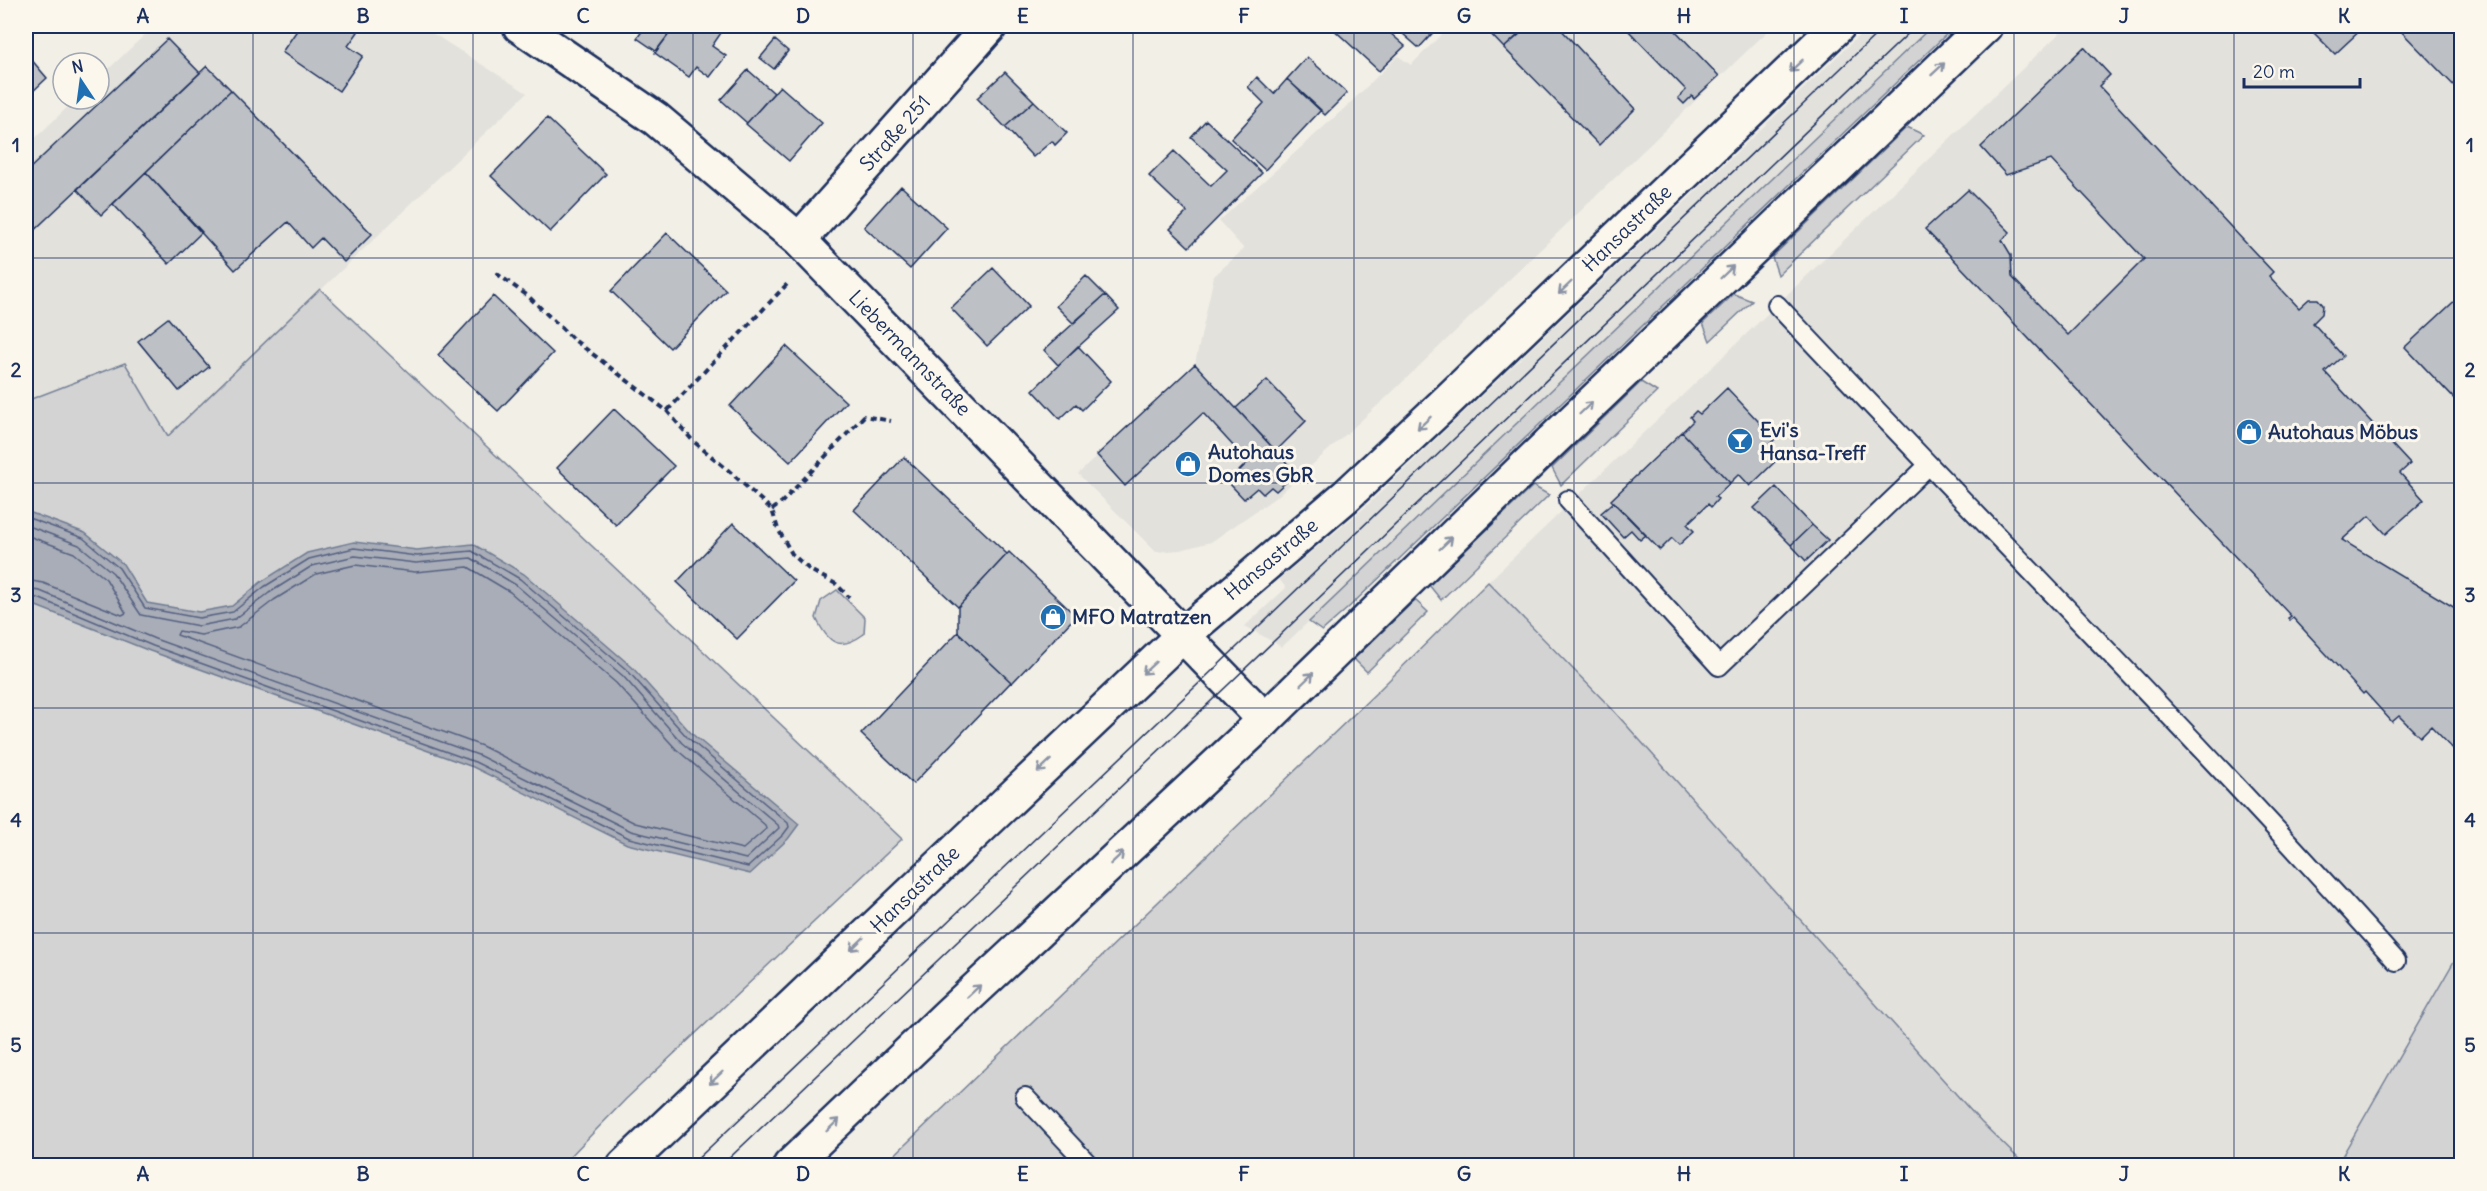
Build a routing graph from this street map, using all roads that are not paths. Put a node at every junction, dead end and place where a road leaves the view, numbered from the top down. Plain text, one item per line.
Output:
1 (520, 26) edge
2 (990, 26) edge
3 (1839, 26) edge
4 (1984, 26) edge
5 (807, 247) junction
6 (1777, 305) dead end
7 (1929, 465) junction
8 (1568, 500) dead end
9 (1182, 636) junction
10 (1265, 720) junction
11 (2396, 961) dead end
12 (1025, 1097) dead end
13 (624, 1166) edge
14 (790, 1166) edge
15 (1090, 1166) edge

1 - 5 main road, Liebermannstraße
2 - 5 main road, Straße 251
3 -> 9 main road, Hansastraße
10 -> 4 main road
5 - 9 main road, Liebermannstraße
6 - 7 lane
7 - 8 lane
7 - 11 lane
9 - 10 main road, Liebermannstraße
9 -> 13 main road, Hansastraße
14 -> 10 main road
12 - 15 lane

